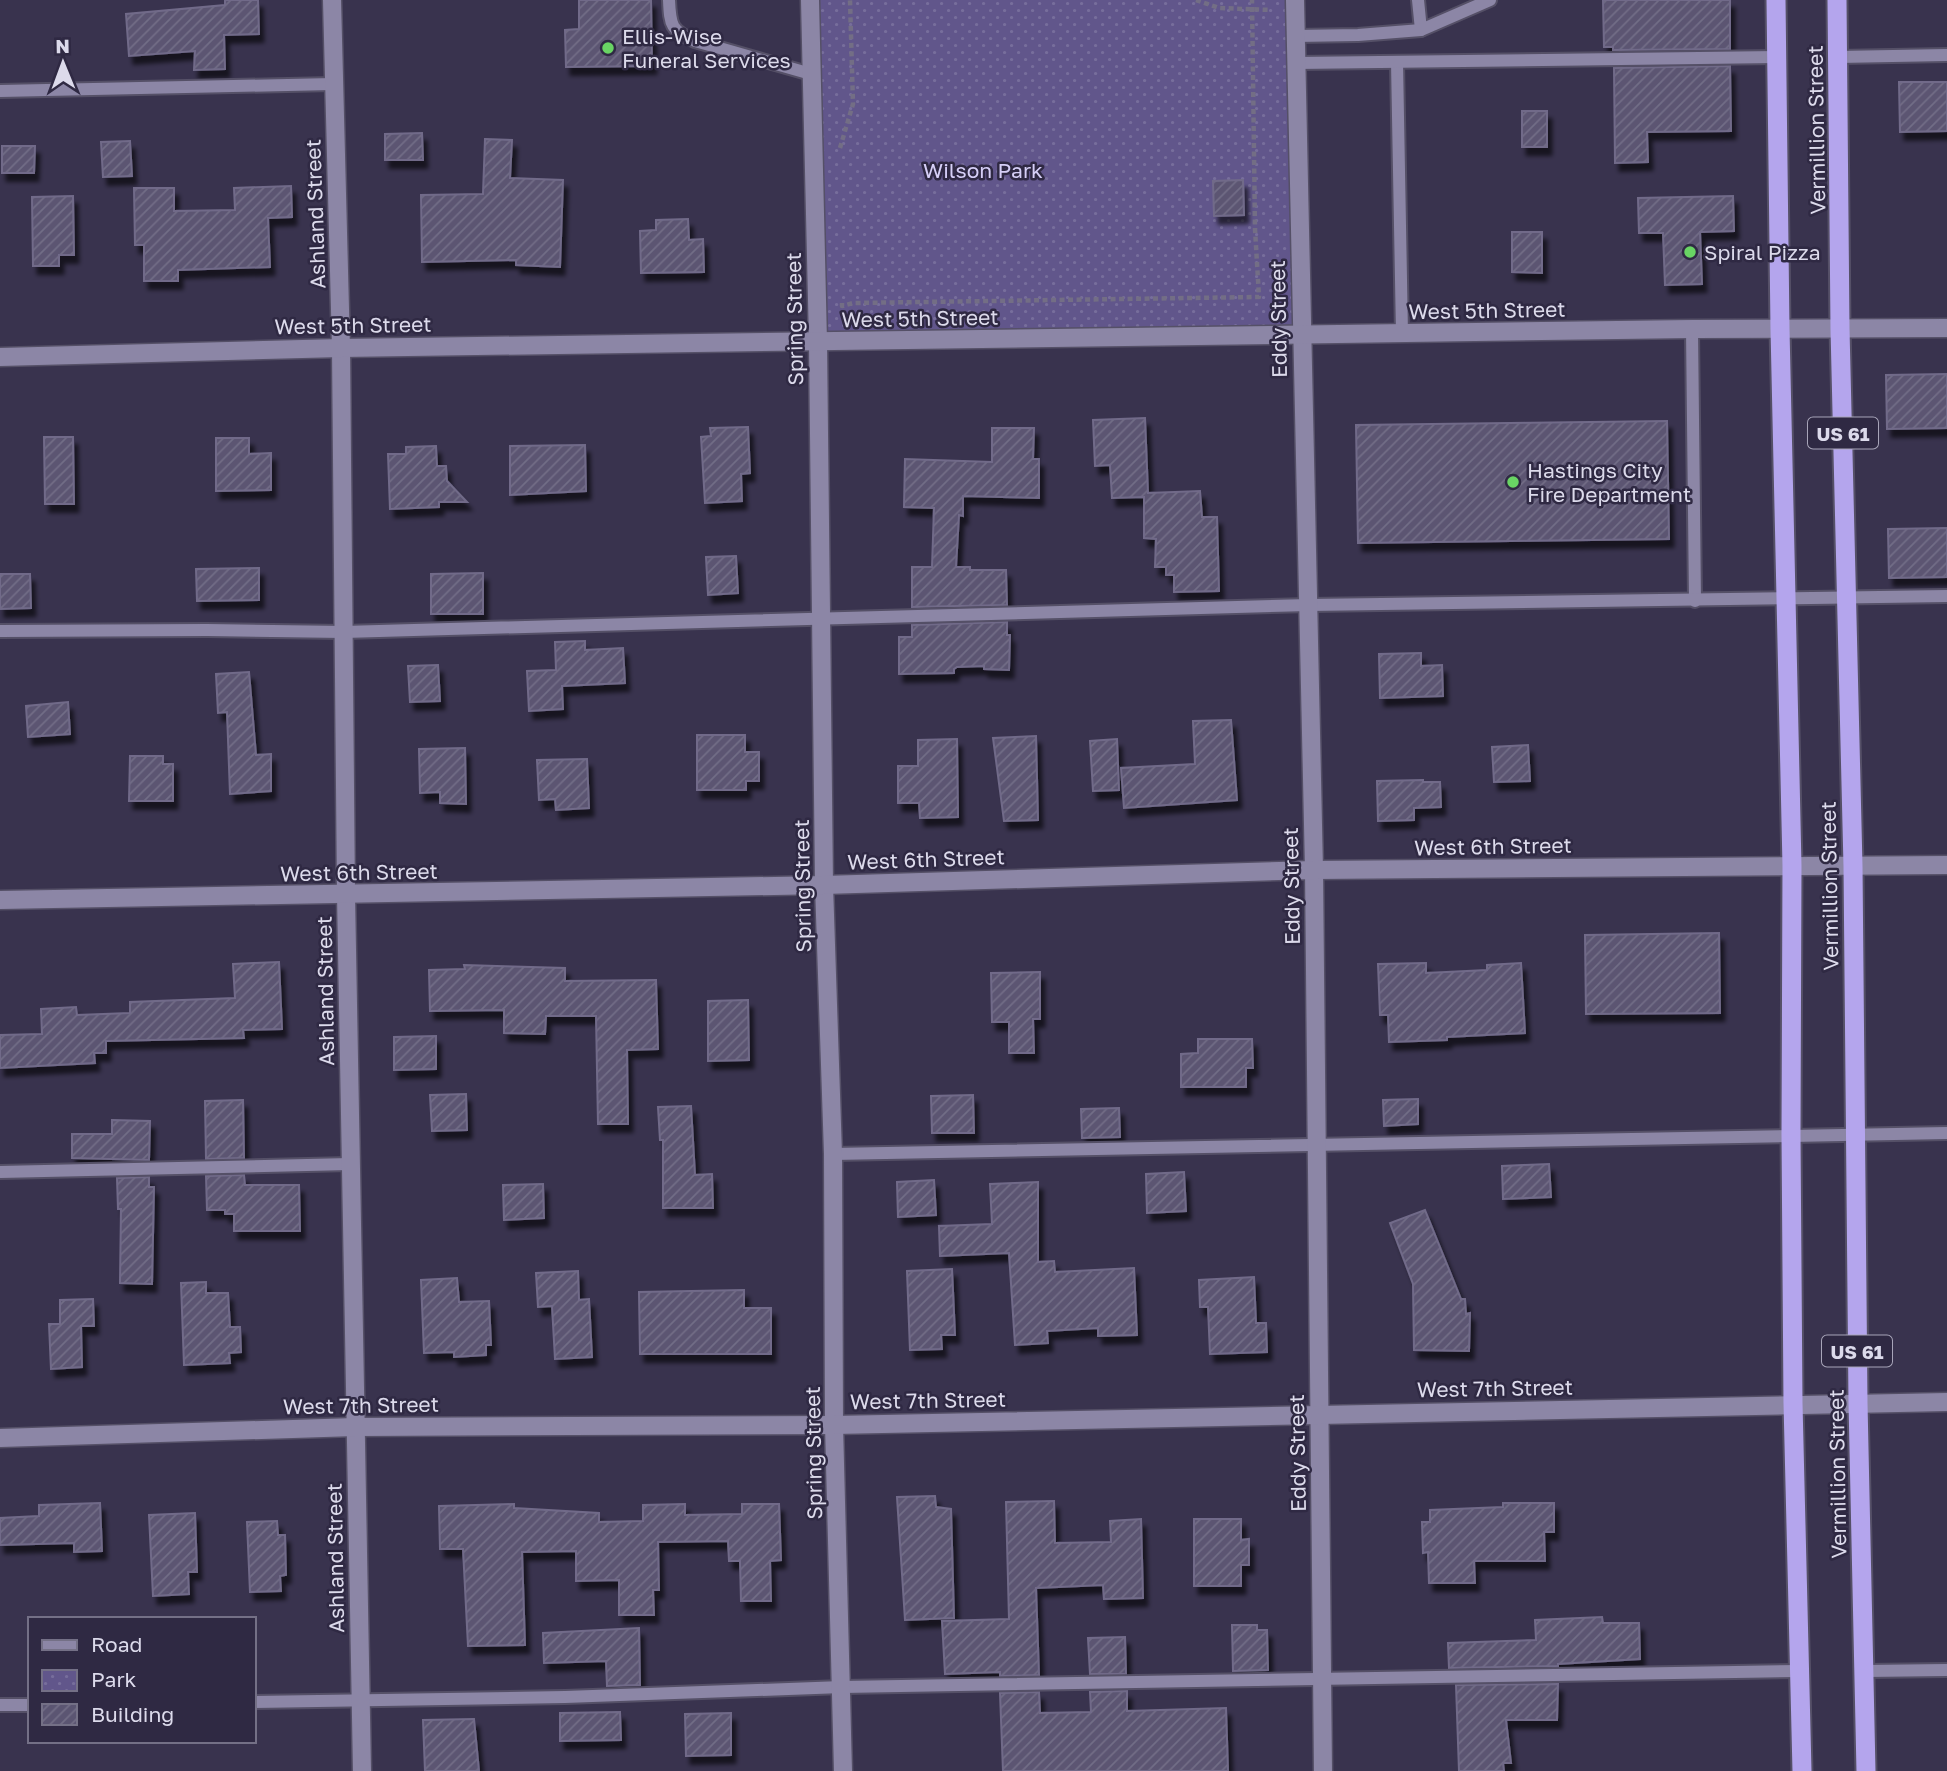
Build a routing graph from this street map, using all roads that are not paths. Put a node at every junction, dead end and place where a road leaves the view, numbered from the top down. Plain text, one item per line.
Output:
1 (332, 0) edge
2 (668, 0) edge
3 (810, 0) edge
4 (1419, 0) edge
5 (1490, 0) edge
6 (1776, 0) edge
7 (1837, 0) edge
8 (1295, 5) edge
9 (1421, 30) junction
10 (1295, 36) junction
11 (1947, 55) edge
12 (1777, 57) junction
13 (1838, 57) junction
14 (1397, 62) junction
15 (1296, 63) junction
16 (811, 74) junction
17 (333, 84) junction
18 (0, 91) edge
19 (1947, 328) edge
20 (1692, 329) junction
21 (1780, 329) junction
22 (1840, 329) junction
23 (1402, 334) junction
24 (1301, 335) junction
25 (818, 342) junction
26 (341, 348) junction
27 (0, 356) edge
28 (1947, 596) edge
29 (1846, 598) junction
30 (1786, 600) junction
31 (1695, 601) junction
32 (1309, 605) junction
33 (821, 619) junction
34 (0, 631) edge
35 (344, 632) junction
36 (1947, 865) edge
37 (1792, 866) junction
38 (1853, 866) junction
39 (1314, 870) junction
40 (824, 885) junction
41 (346, 895) junction
42 (0, 900) edge
43 (1947, 1133) edge
44 (1791, 1135) junction
45 (1856, 1135) junction
46 (1317, 1146) junction
47 (833, 1154) junction
48 (350, 1164) junction
49 (0, 1172) edge
50 (1947, 1402) edge
51 (1793, 1404) junction
52 (1857, 1404) junction
53 (1319, 1415) junction
54 (834, 1425) junction
55 (355, 1427) junction
56 (0, 1438) edge
57 (1947, 1670) edge
58 (1799, 1671) junction
59 (1864, 1671) junction
60 (1322, 1680) junction
61 (842, 1688) junction
62 (361, 1701) junction
63 (256, 1702) edge
64 (0, 1705) edge
65 (28, 1705) edge
66 (362, 1771) edge
67 (843, 1771) edge
68 (1323, 1771) edge
69 (1802, 1771) edge
70 (1866, 1771) edge

1 - 17 street, Ashland Street
2 - 16 lane
3 - 16 street, Spring Street
4 - 9 lane
5 - 9 lane
6 - 12 highway, Vermillion Street / US 61
7 - 13 highway, Vermillion Street / US 61
8 - 10 street, Eddy Street
9 - 10 lane
10 - 15 street, Eddy Street
11 - 13 lane
12 - 14 lane
12 - 21 highway, Vermillion Street / US 61
13 - 22 highway, Vermillion Street / US 61
14 - 15 lane
14 - 23 lane
15 - 24 street, Eddy Street
16 - 25 street, Spring Street
17 - 18 lane
17 - 26 street, Ashland Street
19 - 22 street, West 5th Street
20 - 21 street, West 5th Street
20 - 23 street, West 5th Street
20 - 31 lane
21 - 22 street, West 5th Street
21 - 30 highway, Vermillion Street / US 61
22 - 29 highway, Vermillion Street / US 61
23 - 24 street, West 5th Street
24 - 25 street, West 5th Street
24 - 32 street, Eddy Street
25 - 26 street, West 5th Street
25 - 33 street, Spring Street
26 - 27 street, West 5th Street
26 - 35 street, Ashland Street
28 - 29 lane
29 - 30 lane
29 - 38 highway, Vermillion Street / US 61
30 - 31 lane
30 - 37 highway, Vermillion Street / US 61
31 - 32 lane
32 - 33 lane
32 - 39 street, Eddy Street
33 - 35 lane
33 - 40 street, Spring Street
34 - 35 lane
35 - 41 street, Ashland Street
36 - 38 street, West 6th Street
37 - 38 street, West 6th Street
37 - 39 street, West 6th Street
37 - 44 highway, Vermillion Street / US 61
38 - 45 highway, Vermillion Street / US 61
39 - 40 street, West 6th Street
39 - 46 street, Eddy Street
40 - 41 street, West 6th Street
40 - 47 street, Spring Street
41 - 42 street, West 6th Street
41 - 48 street, Ashland Street
43 - 45 lane
44 - 45 lane
44 - 46 lane
44 - 51 highway, Vermillion Street / US 61
45 - 52 highway, Vermillion Street / US 61
46 - 47 lane
46 - 53 street, Eddy Street
47 - 54 street, Spring Street
48 - 49 lane
48 - 55 street, Ashland Street
50 - 52 street, West 7th Street
51 - 52 street, West 7th Street
51 - 53 street, West 7th Street
51 - 58 highway, Vermillion Street / US 61
52 - 59 highway, Vermillion Street / US 61
53 - 54 street, West 7th Street
53 - 60 street, Eddy Street
54 - 55 street, West 7th Street
54 - 61 street, Spring Street
55 - 56 street, West 7th Street
55 - 62 street, Ashland Street
57 - 59 lane
58 - 60 lane
58 - 69 highway, Vermillion Street / US 61
59 - 70 highway, Vermillion Street / US 61
60 - 61 lane
60 - 68 street, Eddy Street
61 - 62 lane
61 - 67 street, Spring Street
62 - 63 lane
62 - 66 street, Ashland Street
64 - 65 lane

